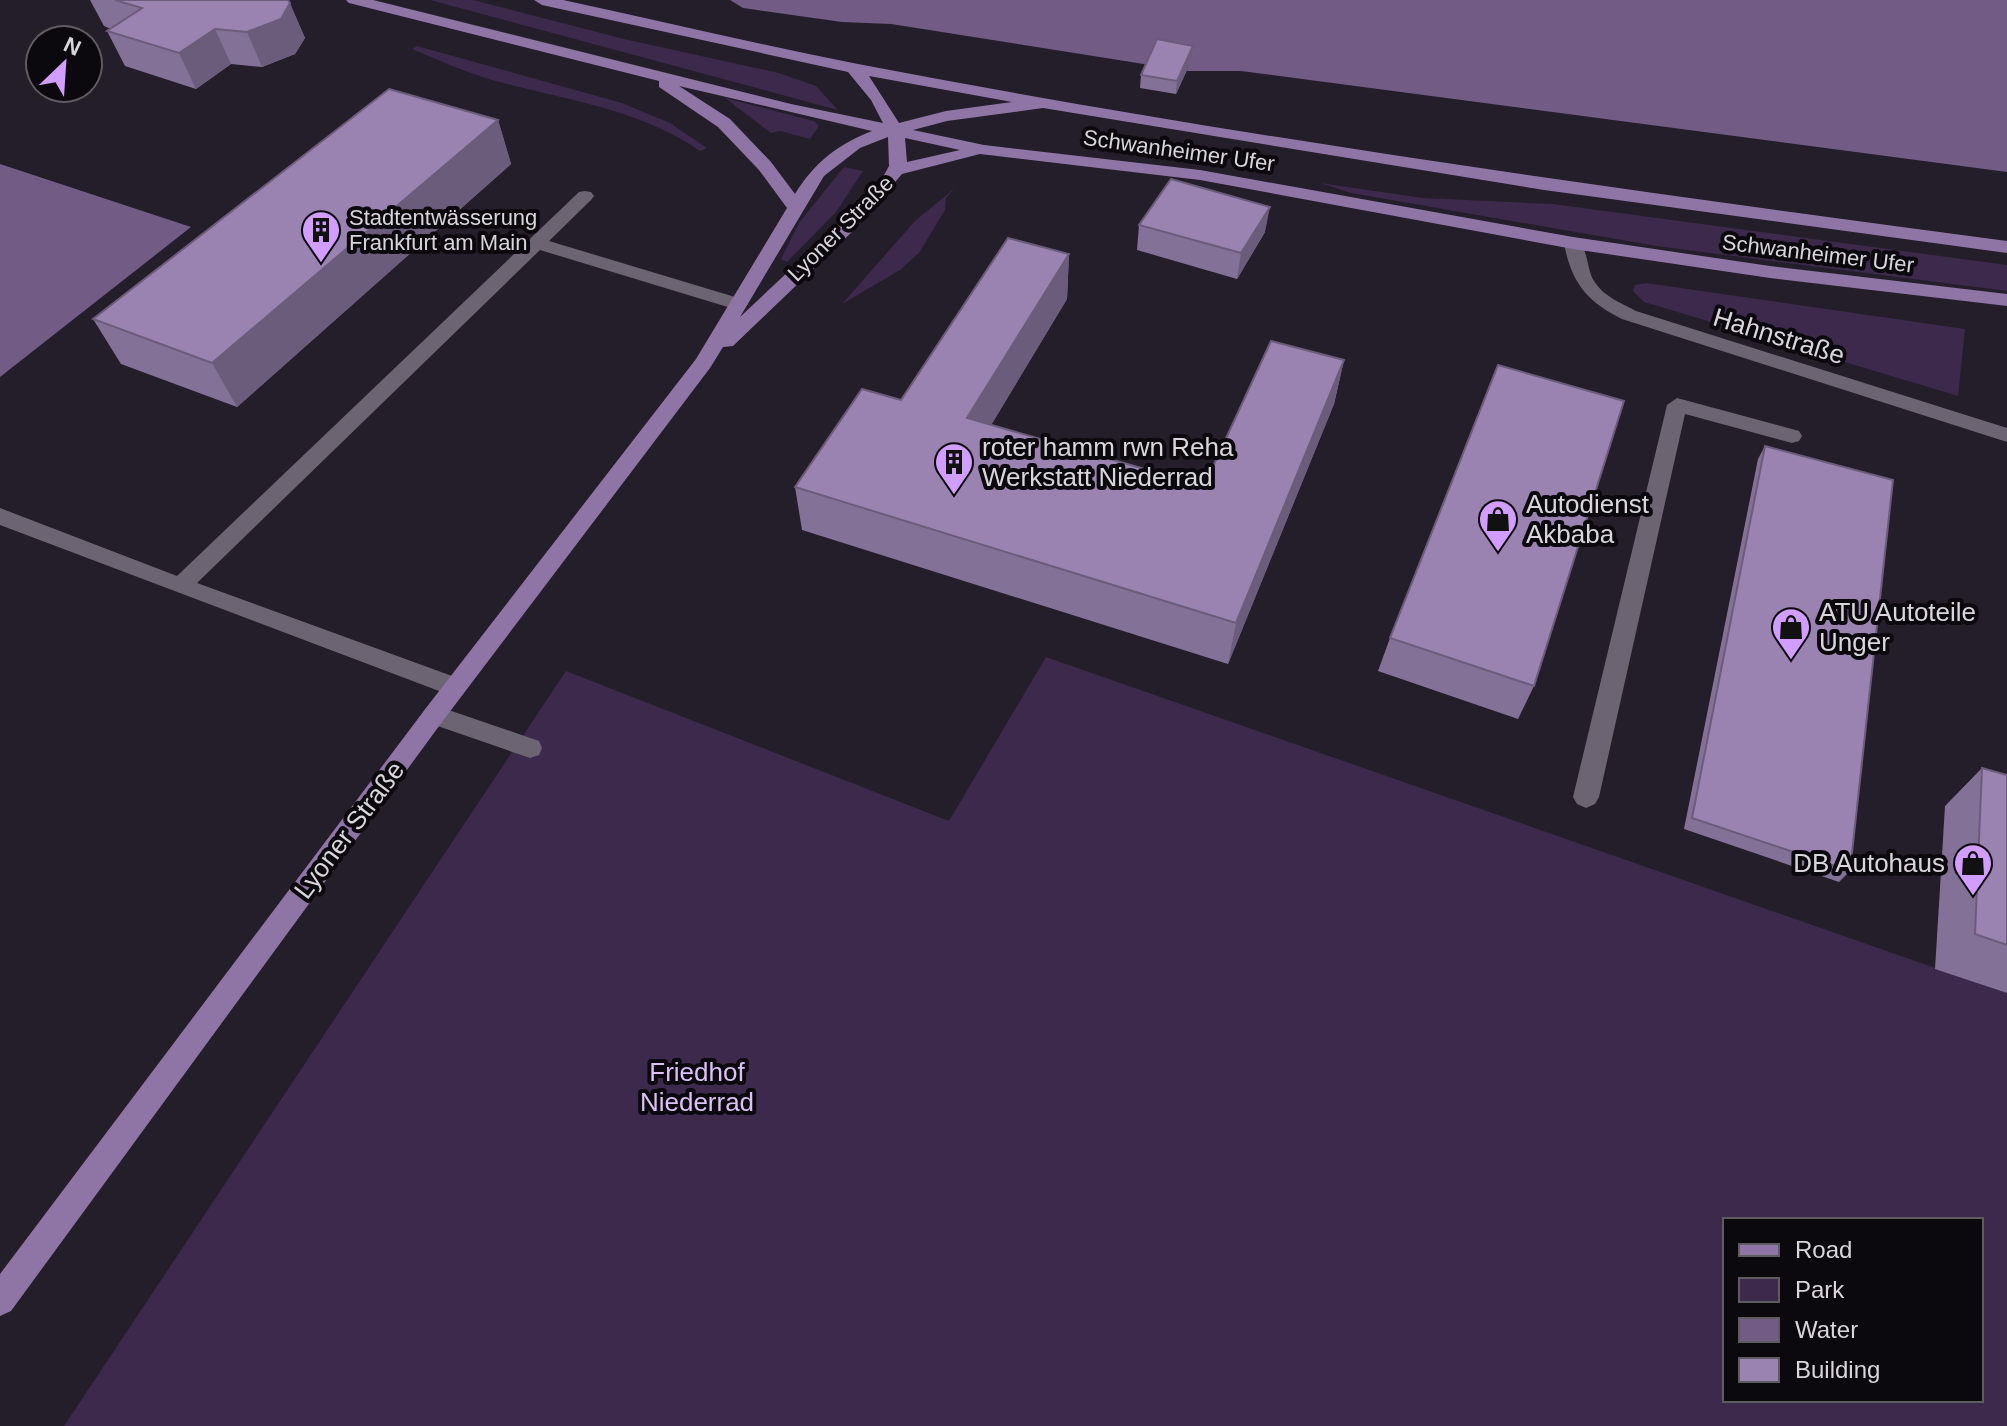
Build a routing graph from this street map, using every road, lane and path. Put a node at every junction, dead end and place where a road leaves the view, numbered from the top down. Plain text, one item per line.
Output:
1 (354, 0) edge
2 (542, 0) edge
3 (854, 68) junction
4 (646, 72) junction
5 (1043, 103) junction
6 (892, 130) junction
7 (984, 150) junction
8 (897, 170) junction
9 (585, 196) dead end
10 (796, 207) junction
11 (537, 243) junction
12 (1573, 243) junction
13 (2007, 247) edge
14 (2007, 300) edge
15 (738, 304) junction
16 (703, 363) junction
17 (2007, 435) edge
18 (1792, 436) dead end
19 (0, 516) edge
20 (180, 586) junction
21 (455, 687) junction
22 (434, 715) junction
23 (530, 748) dead end
24 (1586, 797) dead end
25 (0, 1300) edge

1 - 4 main road, Schwanheimer Ufer
2 - 3 main road, Schwanheimer Ufer
3 - 5 main road, Schwanheimer Ufer
3 - 6 main road
4 - 6 main road, Schwanheimer Ufer
4 - 10 main road
5 - 6 main road
5 - 13 main road, Schwanheimer Ufer
6 - 7 main road, Schwanheimer Ufer
6 - 8 main road, Lyoner Straße
6 - 10 main road, Lyoner Straße
7 - 8 main road
7 - 12 main road, Schwanheimer Ufer
8 - 16 main road, Lyoner Straße
9 - 11 street
10 - 15 main road, Lyoner Straße
11 - 15 street
11 - 20 street
12 - 14 main road, Schwanheimer Ufer
12 - 17 street, Hahnstraße
15 - 16 main road, Lyoner Straße
16 - 21 main road, Lyoner Straße
18 - 24 street
19 - 20 street
20 - 21 street
21 - 22 main road, Lyoner Straße
22 - 23 street
22 - 25 main road, Lyoner Straße

